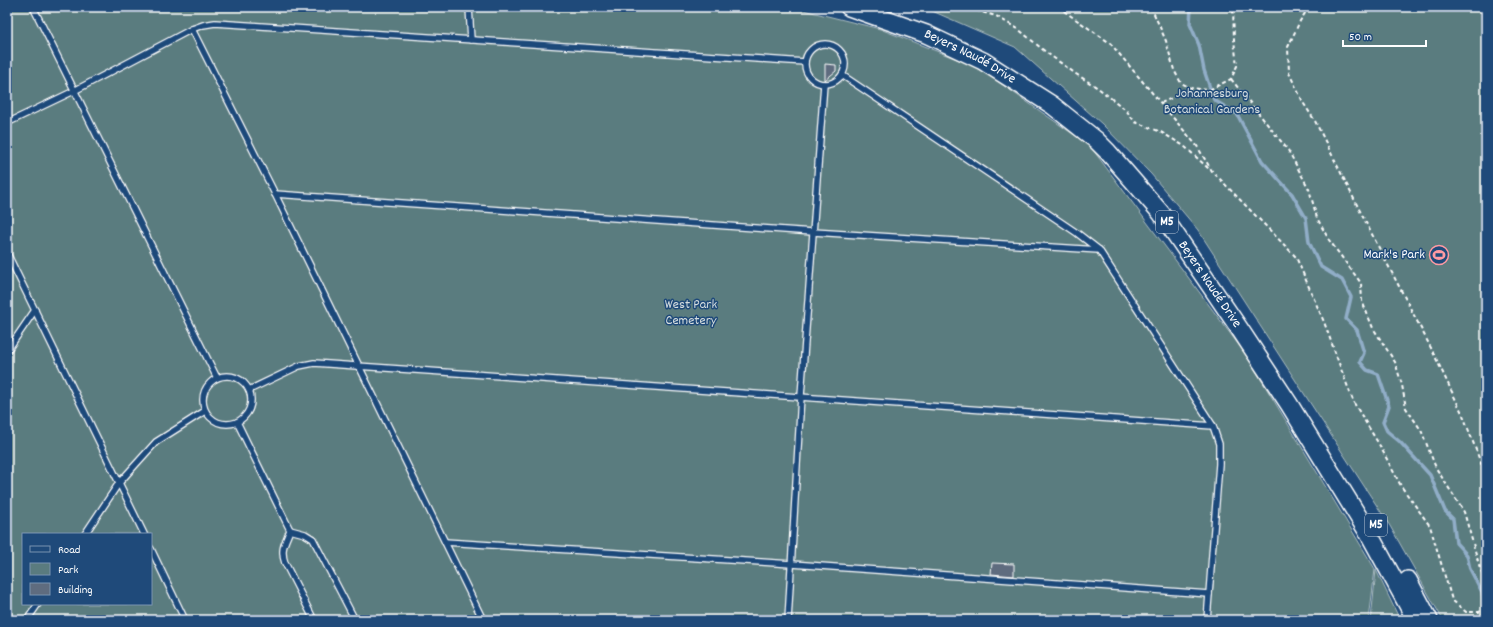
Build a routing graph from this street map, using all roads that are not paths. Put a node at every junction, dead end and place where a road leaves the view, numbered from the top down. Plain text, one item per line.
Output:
1 (33, 7) edge
2 (469, 7) edge
3 (849, 7) edge
4 (882, 7) edge
5 (192, 29) junction
6 (471, 40) junction
7 (805, 62) junction
8 (842, 75) junction
9 (824, 84) junction
10 (74, 90) junction
11 (7, 123) edge
12 (275, 194) junction
13 (813, 232) junction
14 (1099, 250) junction
15 (7, 253) edge
16 (35, 310) junction
17 (7, 351) edge
18 (359, 367) junction
19 (217, 378) junction
20 (249, 390) junction
21 (801, 396) junction
22 (205, 411) junction
23 (237, 422) junction
24 (1213, 426) junction
25 (119, 483) junction
26 (290, 530) junction
27 (86, 533) edge
28 (144, 533) edge
29 (445, 542) junction
30 (152, 551) edge
31 (792, 564) junction
32 (1209, 594) junction
33 (37, 605) edge
34 (27, 620) edge
35 (185, 620) edge
36 (314, 620) edge
37 (355, 620) edge
38 (483, 620) edge
39 (788, 620) edge
40 (1207, 620) edge
41 (1416, 620) edge
42 (1429, 620) edge

1 - 10 lane
2 - 6 lane
3 - 41 main road, Beyers Naudé Drive / M5
4 - 42 main road, Beyers Naudé Drive / M5
5 - 6 lane
5 - 10 lane
5 - 12 lane
6 - 7 lane
7 - 8 lane
7 - 9 lane
8 - 9 lane
8 - 14 lane
9 - 13 lane
10 - 11 lane
10 - 19 lane
12 - 13 lane
12 - 18 lane
13 - 14 lane
13 - 21 lane
14 - 24 lane
15 - 16 lane
16 - 17 lane
16 - 25 lane
18 - 20 lane
18 - 21 lane
18 - 29 lane
19 - 20 lane
19 - 22 lane
20 - 23 lane
21 - 24 lane
21 - 31 lane
22 - 23 lane
22 - 25 lane
23 - 26 lane
24 - 32 lane
25 - 27 lane
25 - 28 lane
26 - 36 lane
26 - 37 lane
29 - 31 lane
29 - 38 lane
30 - 35 lane
31 - 32 lane
31 - 39 lane
32 - 40 lane
33 - 34 lane

